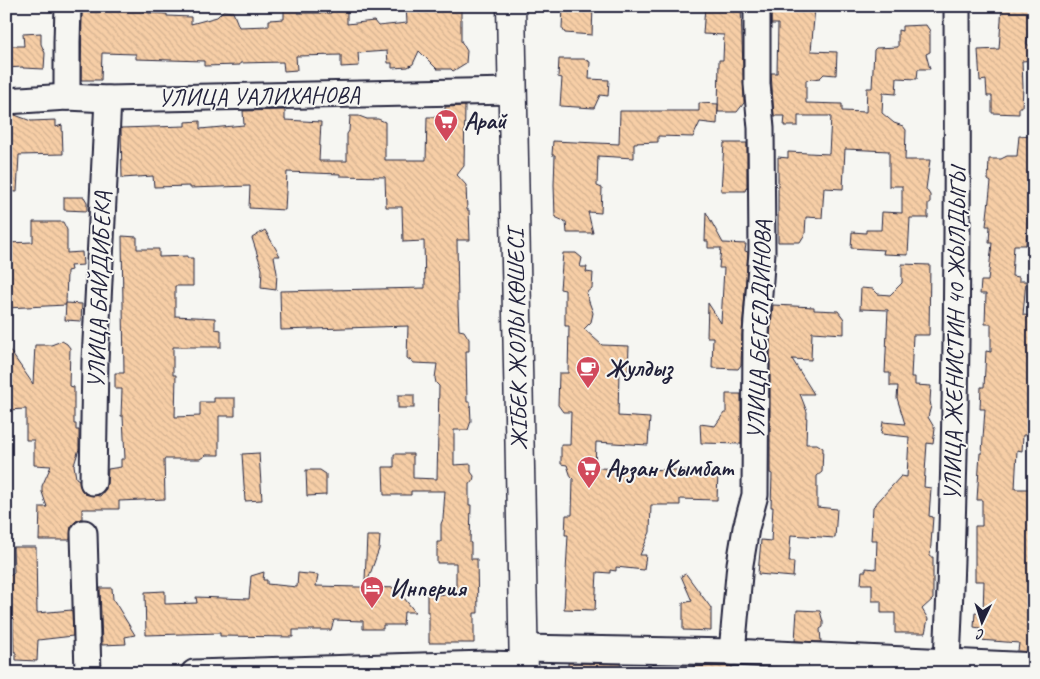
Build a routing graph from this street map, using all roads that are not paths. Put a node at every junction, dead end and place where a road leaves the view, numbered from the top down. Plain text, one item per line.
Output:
1 (68, 6) edge
2 (511, 6) edge
3 (757, 6) edge
4 (957, 6) edge
5 (512, 91) junction
6 (68, 97) junction
7 (108, 99) junction
8 (6, 100) edge
9 (93, 482) dead end
10 (84, 533) dead end
11 (732, 652) junction
12 (947, 661) junction
13 (523, 662) edge
14 (1034, 666) edge
15 (88, 673) edge
16 (194, 673) edge

1 - 6 street
2 - 5 highway, ЖІБЕК ЖОЛЫ КӨШЕСІ
3 - 11 street, УЛИЦА БЕГЕЛДИНОВА
4 - 12 street, УЛИЦА ЖЕНИСТИН 40 ЖЫЛДЫГЫ
5 - 7 street, УЛИЦА УАЛИХАНОВА
5 - 13 highway, ЖІБЕК ЖОЛЫ КӨШЕСІ
6 - 7 street, УЛИЦА УАЛИХАНОВА
6 - 8 street, УЛИЦА УАЛИХАНОВА
7 - 9 street, УЛИЦА БАЙДИБЕКА
10 - 15 street
11 - 12 street
11 - 13 street
12 - 14 street
13 - 16 street

